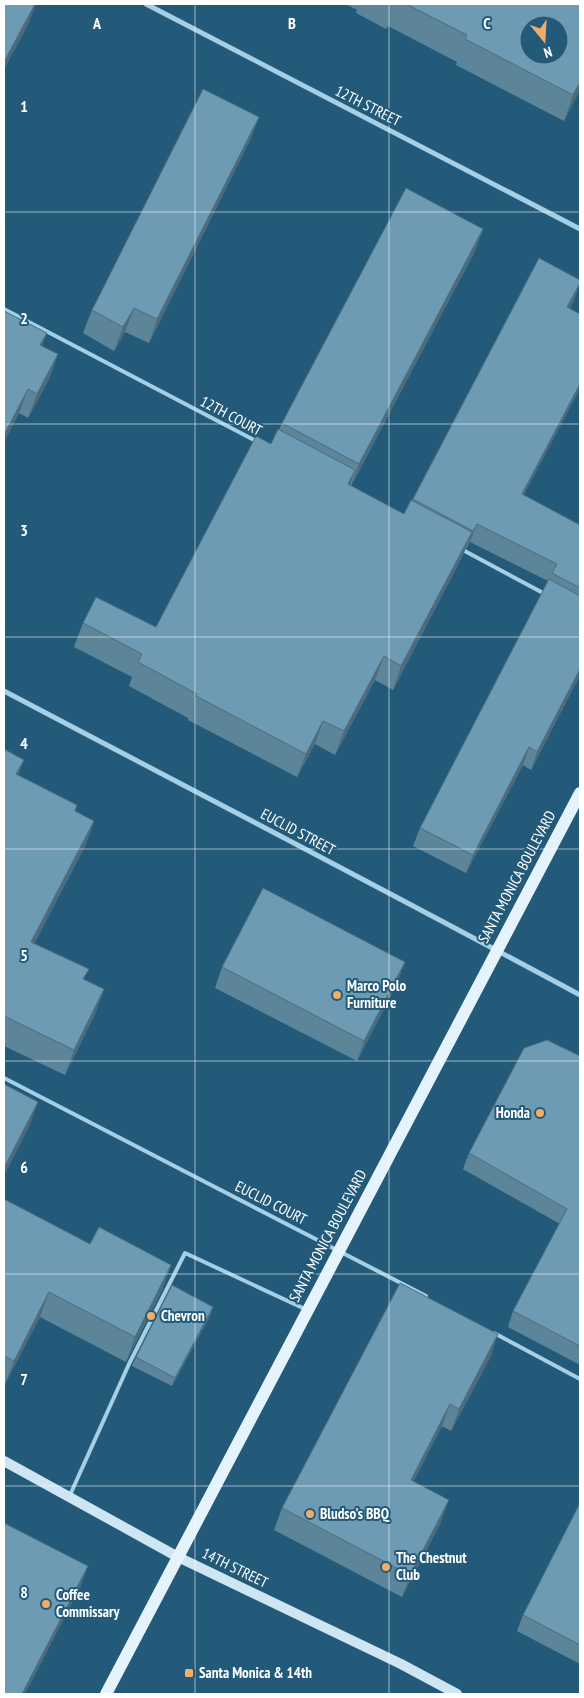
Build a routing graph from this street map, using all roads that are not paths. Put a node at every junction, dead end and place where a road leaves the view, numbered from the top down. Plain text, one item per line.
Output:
1 (146, 4) edge
2 (580, 229) edge
3 (4, 309) edge
4 (266, 447) edge
5 (458, 548) edge
6 (554, 599) edge
7 (4, 691) edge
8 (580, 793) edge
9 (497, 949) junction
10 (580, 995) edge
11 (4, 1078) edge
12 (339, 1250) junction
13 (428, 1297) edge
14 (307, 1310) junction
15 (487, 1329) edge
16 (580, 1379) edge
17 (4, 1461) edge
18 (69, 1497) junction
19 (178, 1557) junction
20 (106, 1694) edge
21 (457, 1694) edge

1 - 2 street, 12TH STREET
3 - 4 lane, 12TH COURT
5 - 6 lane
7 - 9 street, EUCLID STREET
8 - 9 main road, SANTA MONICA BOULEVARD
9 - 10 street, EUCLID STREET
9 - 12 main road, SANTA MONICA BOULEVARD
11 - 12 lane, EUCLID COURT
12 - 13 lane, EUCLID COURT
12 - 14 main road, SANTA MONICA BOULEVARD
14 - 18 lane
14 - 19 main road, SANTA MONICA BOULEVARD
15 - 16 lane
17 - 18 street, 14TH STREET
18 - 19 street, 14TH STREET
19 - 20 main road, SANTA MONICA BOULEVARD
19 - 21 street, 14TH STREET

